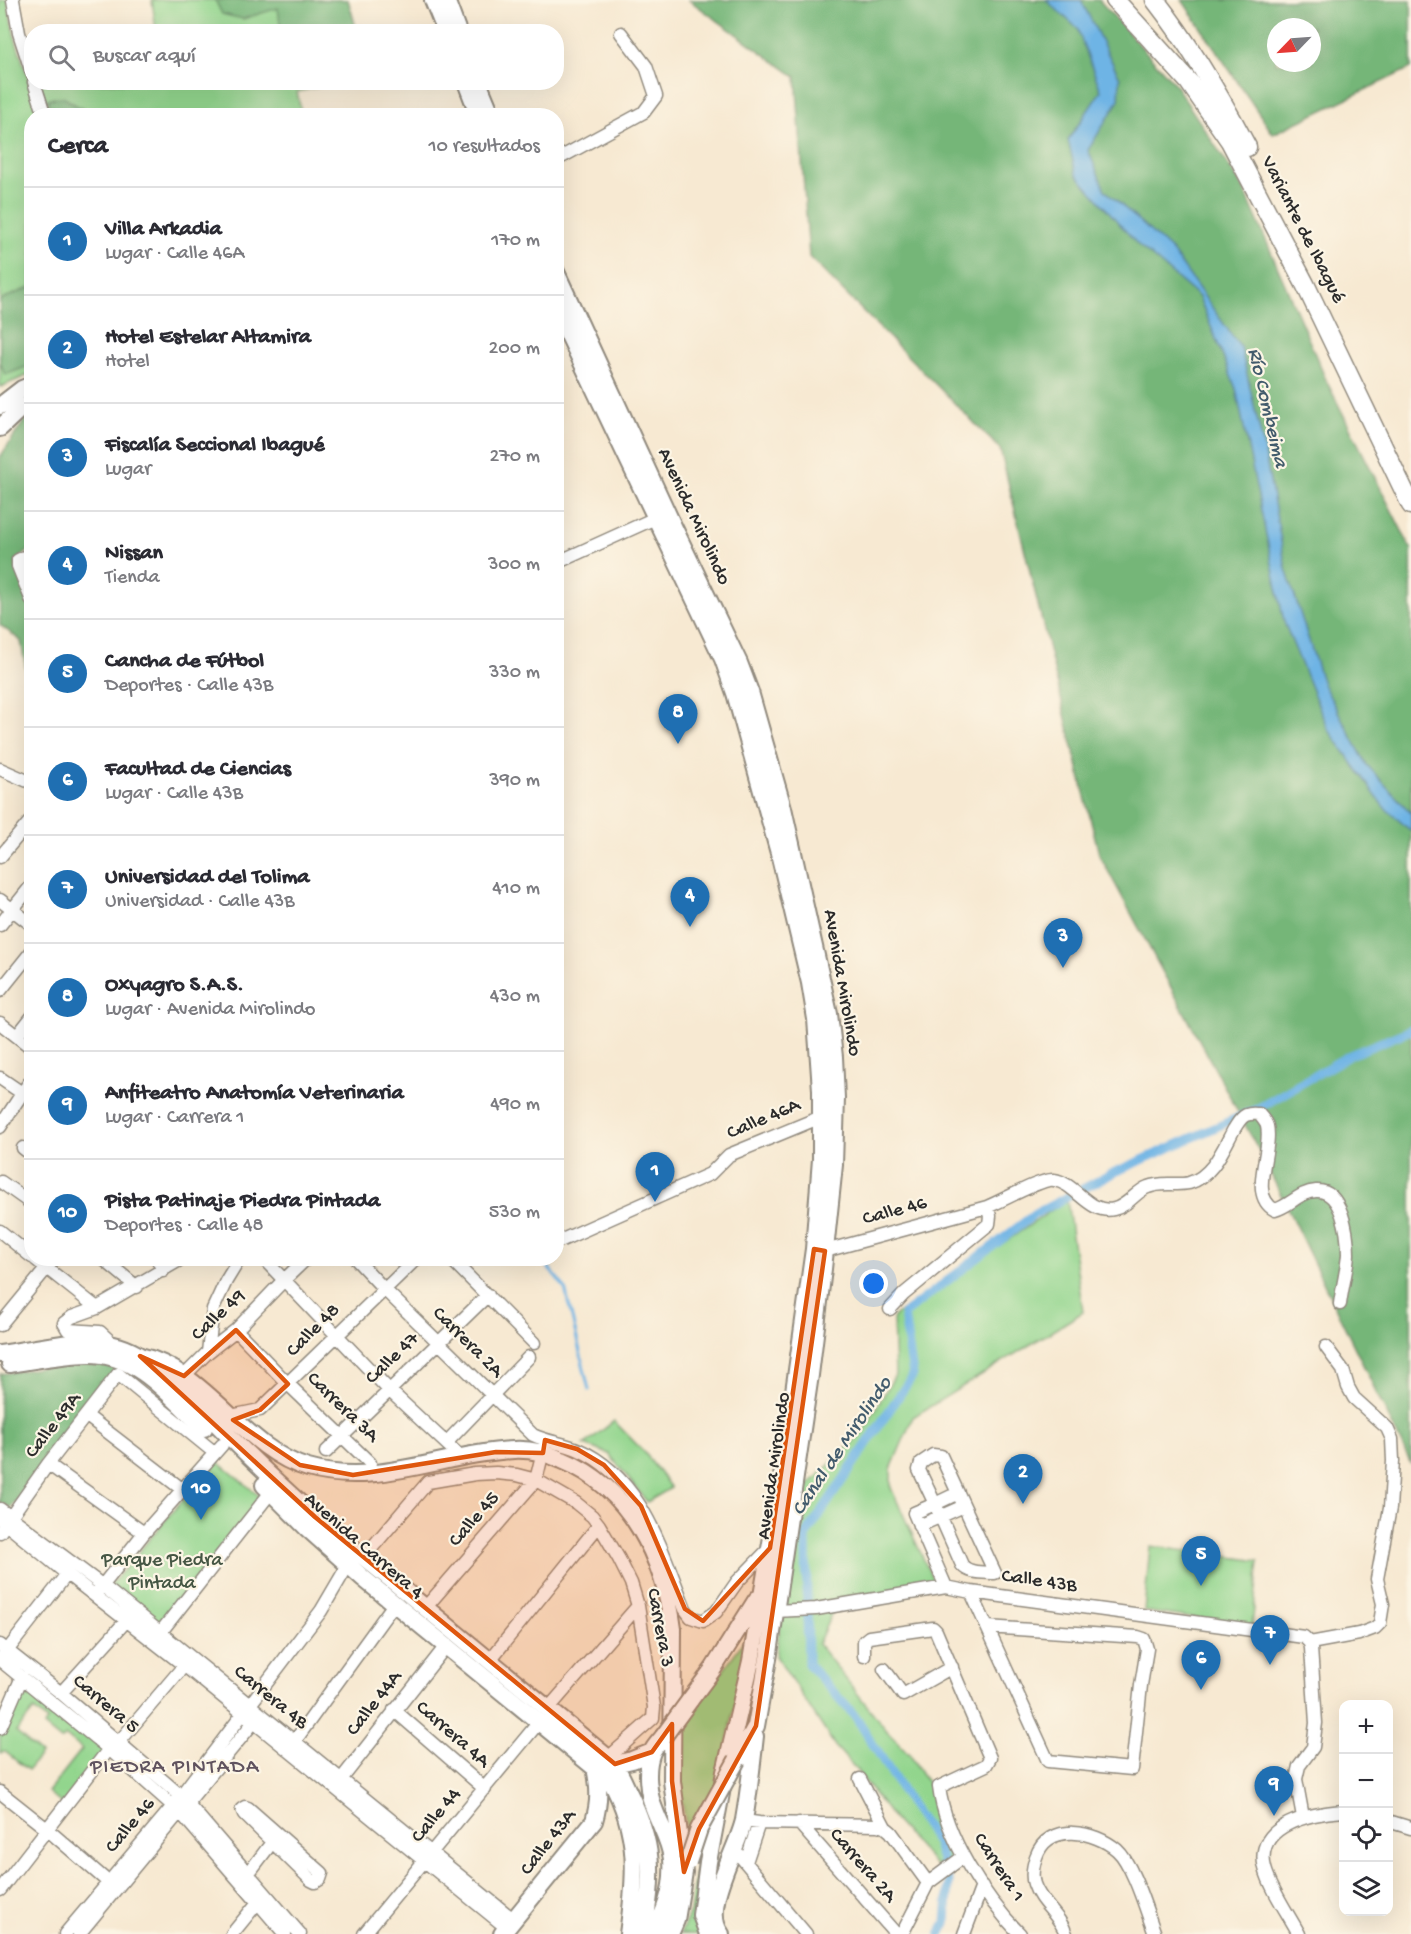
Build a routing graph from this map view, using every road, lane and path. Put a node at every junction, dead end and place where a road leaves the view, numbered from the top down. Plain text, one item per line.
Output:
1 (13, 0) edge
2 (433, 0) edge
3 (446, 0) edge
4 (1115, 0) edge
5 (1155, 0) edge
6 (443, 24) edge
7 (455, 24) edge
8 (621, 33) dead end
9 (24, 48) edge
10 (37, 90) edge
11 (469, 90) edge
12 (481, 90) edge
13 (42, 108) edge
14 (476, 108) edge
15 (489, 108) edge
16 (564, 156) edge
17 (564, 291) edge
18 (564, 324) edge
19 (24, 388) edge
20 (0, 406) edge
21 (24, 407) edge
22 (0, 428) edge
23 (1411, 477) edge
24 (1411, 505) edge
25 (661, 516) junction
26 (24, 557) edge
27 (564, 559) edge
28 (24, 581) edge
29 (0, 769) edge
30 (24, 780) edge
31 (24, 828) edge
32 (0, 857) edge
33 (24, 895) edge
34 (0, 900) edge
35 (12, 909) junction
36 (24, 919) edge
37 (0, 925) edge
38 (24, 961) edge
39 (0, 991) edge
40 (0, 1023) edge
41 (24, 1027) edge
42 (17, 1036) junction
43 (24, 1042) edge
44 (0, 1078) edge
45 (24, 1088) edge
46 (24, 1090) edge
47 (821, 1117) junction
48 (0, 1127) edge
49 (1, 1182) edge
50 (24, 1198) edge
51 (987, 1207) junction
52 (0, 1231) edge
53 (564, 1238) edge
54 (819, 1250) junction
55 (24, 1251) edge
56 (43, 1266) edge
57 (49, 1266) edge
58 (111, 1266) edge
59 (161, 1266) edge
60 (171, 1266) edge
61 (235, 1266) edge
62 (271, 1266) edge
63 (299, 1266) edge
64 (363, 1266) edge
65 (409, 1266) edge
66 (458, 1266) edge
67 (47, 1269) junction
68 (163, 1271) junction
69 (284, 1280) junction
70 (136, 1287) junction
71 (385, 1290) junction
72 (488, 1295) junction
73 (1340, 1304) dead end
74 (97, 1308) junction
75 (890, 1310) dead end
76 (0, 1325) edge
77 (236, 1330) junction
78 (337, 1335) junction
79 (439, 1342) junction
80 (534, 1343) dead end
81 (114, 1345) junction
82 (1326, 1347) dead end
83 (208, 1352) junction
84 (0, 1354) edge
85 (530, 1357) dead end
86 (0, 1365) edge
87 (174, 1383) junction
88 (288, 1384) junction
89 (389, 1390) junction
90 (492, 1395) junction
91 (229, 1414) junction
92 (87, 1416) junction
93 (342, 1436) junction
94 (446, 1443) junction
95 (544, 1447) junction
96 (219, 1449) junction
97 (326, 1452) dead end
98 (462, 1458) junction
99 (370, 1462) dead end
100 (48, 1464) junction
101 (537, 1480) junction
102 (183, 1490) junction
103 (271, 1492) junction
104 (958, 1492) junction
105 (934, 1504) junction
106 (964, 1506) junction
107 (940, 1516) junction
108 (3, 1517) edge
109 (599, 1525) junction
110 (919, 1526) junction
111 (144, 1533) junction
112 (770, 1548) junction
113 (364, 1557) junction
114 (348, 1565) junction
115 (67, 1574) junction
116 (946, 1587) junction
117 (98, 1591) junction
118 (763, 1591) junction
119 (971, 1592) junction
120 (394, 1604) junction
121 (638, 1606) junction
122 (426, 1607) junction
123 (775, 1611) junction
124 (126, 1621) junction
125 (987, 1627) junction
126 (160, 1633) junction
127 (1305, 1640) junction
128 (446, 1646) junction
129 (2, 1654) edge
130 (864, 1656) dead end
131 (490, 1660) junction
132 (188, 1662) junction
133 (952, 1667) junction
134 (884, 1669) dead end
135 (22, 1677) junction
136 (61, 1693) junction
137 (394, 1710) junction
138 (251, 1714) junction
139 (543, 1715) junction
140 (756, 1726) junction
141 (0, 1728) edge
142 (294, 1742) junction
143 (114, 1745) junction
144 (652, 1752) junction
145 (606, 1763) junction
146 (860, 1779) dead end
147 (337, 1784) junction
148 (485, 1789) junction
149 (0, 1792) edge
150 (181, 1804) junction
151 (1339, 1812) edge
152 (1304, 1817) junction
153 (752, 1822) junction
154 (1393, 1822) edge
155 (799, 1823) junction
156 (885, 1827) junction
157 (1411, 1828) edge
158 (48, 1830) junction
159 (275, 1839) dead end
160 (741, 1856) junction
161 (429, 1857) junction
162 (963, 1857) junction
163 (686, 1867) junction
164 (248, 1874) junction
165 (931, 1881) junction
166 (112, 1886) junction
167 (982, 1886) junction
168 (0, 1890) edge
169 (262, 1897) junction
170 (508, 1927) edge
171 (715, 1932) edge
172 (65, 1934) edge
173 (80, 1934) edge
174 (232, 1934) edge
175 (285, 1934) edge
176 (300, 1934) edge
177 (364, 1934) edge
178 (628, 1934) edge
179 (643, 1934) edge
180 (652, 1934) edge
181 (670, 1934) edge
182 (806, 1934) edge
183 (896, 1934) edge
184 (903, 1934) edge
185 (964, 1934) edge
186 (1020, 1934) edge
187 (1066, 1934) edge
188 (1155, 1934) edge
189 (1299, 1934) edge

1 - 9 street
2 - 6 main road
3 - 7 main road
4 - 24 highway, Variante de Ibagué
5 - 23 highway, Variante de Ibagué
8 - 16 street
10 - 13 street
11 - 14 main road
12 - 15 main road
17 - 25 main road, Avenida Mirolindo
18 - 25 main road, Avenida Mirolindo
19 - 20 main road
21 - 22 main road
25 - 27 street
25 - 47 main road, Avenida Mirolindo
25 - 54 main road, Avenida Mirolindo
26 - 28 street
29 - 30 street
31 - 32 street
33 - 35 street
34 - 35 street
35 - 36 street
35 - 37 street
38 - 39 street
40 - 42 street
41 - 42 street
42 - 43 street
44 - 45 street
46 - 48 street
47 - 53 street, Calle 46A
47 - 54 main road, Avenida Mirolindo
49 - 50 street
51 - 54 street, Calle 46
51 - 73 street, Calle 46
51 - 75 street
52 - 55 street
54 - 112 main road, Avenida Mirolindo
54 - 123 main road, Avenida Mirolindo
56 - 67 street
57 - 67 street
58 - 70 street
59 - 68 street
60 - 68 street
61 - 83 street
62 - 69 street
63 - 69 street, Calle 49
64 - 71 street, Carrera 2A
65 - 71 street, Calle 48
66 - 72 street
67 - 74 street
67 - 76 street
68 - 70 street
69 - 77 street, Calle 49
69 - 78 street
70 - 74 street
71 - 78 street, Calle 48
71 - 79 street, Carrera 2A
72 - 79 street, Calle 47
72 - 80 street
74 - 81 street
77 - 83 street, Calle 49
77 - 88 street, Carrera 3A
78 - 88 street, Calle 48
78 - 89 street
79 - 89 street, Calle 47
79 - 90 street, Carrera 2A
81 - 84 main road, Avenida Carrera 4
81 - 87 main road, Avenida Carrera 4
82 - 127 street, Calle 43B
83 - 87 street, Calle 49
85 - 90 street
86 - 87 main road, Avenida Carrera 4
87 - 91 main road
87 - 96 main road, Avenida Carrera 4
87 - 113 main road, Avenida Carrera 4
88 - 91 street, Calle 48
88 - 93 street, Carrera 3A
89 - 93 street, Calle 47
89 - 94 street
90 - 94 street
90 - 95 street, Carrera 2A
91 - 98 main road
92 - 96 street, Calle 49A
92 - 100 street, Calle 49A
92 - 102 street
93 - 97 street, Calle 47
93 - 99 street, Carrera 3A
94 - 98 street
95 - 98 main road
95 - 101 street, Calle 45
95 - 112 street, Carrera 2A
95 - 163 main road
96 - 102 street
96 - 103 main road, Avenida Carrera 4
100 - 108 street, Calle 49A
100 - 111 street
101 - 109 street, Carrera 3
101 - 113 street, Carrera 3
101 - 122 street, Calle 45
102 - 111 street
103 - 114 main road, Avenida Carrera 4
103 - 126 street
104 - 105 street
104 - 105 street
104 - 106 street
105 - 107 street
105 - 110 street
106 - 107 street
106 - 107 street
107 - 110 street
108 - 115 street, Carrera 4B
108 - 117 street, Carrera 4B
109 - 121 street, Carrera 3
109 - 131 street
110 - 116 street
111 - 117 street
112 - 118 main road, Avenida Mirolindo
113 - 122 main road, Avenida Carrera 4
114 - 120 main road, Avenida Carrera 4
114 - 138 street, Calle 46
115 - 117 street, Carrera 4B
115 - 129 street
116 - 119 street, Calle 43B
116 - 123 street, Calle 43B
117 - 124 street, Carrera 4B
117 - 126 street, Carrera 4B
118 - 144 main road, Avenida Mirolindo, bridge
118 - 171 main road
119 - 125 street
119 - 127 street, Calle 43B
120 - 128 main road, Avenida Carrera 4
120 - 142 street
121 - 139 street, Calle 44
121 - 145 street, Carrera 3
122 - 131 main road, Avenida Carrera 4
123 - 140 main road, Avenida Mirolindo
124 - 132 street, Carrera 4B
124 - 136 street
125 - 125 street
126 - 132 street, Carrera 4B
127 - 152 street
128 - 137 street, Calle 44A
128 - 139 main road, Avenida Carrera 4
129 - 135 street, Carrera 5
129 - 136 street, Carrera 5
130 - 133 street
131 - 139 main road, Avenida Carrera 4
132 - 138 street, Carrera 4B
132 - 143 street
133 - 134 street
133 - 162 street, Carrera 1
135 - 141 street
135 - 143 street, Carrera 5
136 - 143 street, Carrera 5
137 - 147 street, Calle 44A
137 - 148 street, Carrera 4A
138 - 142 street, Carrera 4B
138 - 147 street, Carrera 4B
138 - 150 street, Calle 46
139 - 145 main road, Avenida Carrera 4
139 - 148 street, Calle 44
140 - 153 main road
140 - 163 main road, Avenida Mirolindo, bridge
142 - 147 street, Carrera 4B
143 - 150 street, Carrera 5
143 - 158 street
144 - 145 main road
144 - 180 main road
145 - 170 main road, Calle 43A
145 - 178 main road, Avenida Carrera 4
145 - 179 main road, Avenida Carrera 4
146 - 156 street
147 - 161 street, Carrera 4B
148 - 161 street, Calle 44
149 - 158 street
150 - 164 street, Carrera 5
150 - 166 street, Calle 46
150 - 169 street, Carrera 5
151 - 152 street
152 - 189 street
153 - 155 street
153 - 160 main road
154 - 157 street
155 - 156 street
155 - 183 street, Carrera 2A
156 - 165 street
158 - 166 street
158 - 168 street
159 - 164 street
160 - 171 main road
160 - 182 street
161 - 170 street, Carrera 4B
161 - 177 street, Calle 44
162 - 165 street
162 - 167 street, Carrera 1
163 - 181 main road
164 - 169 street, Carrera 5
165 - 184 street
166 - 172 street, Calle 46
166 - 173 street, Calle 46
167 - 185 street
167 - 186 street, Carrera 1
169 - 174 street
169 - 175 street, Carrera 5
169 - 176 street, Carrera 5
187 - 188 street

